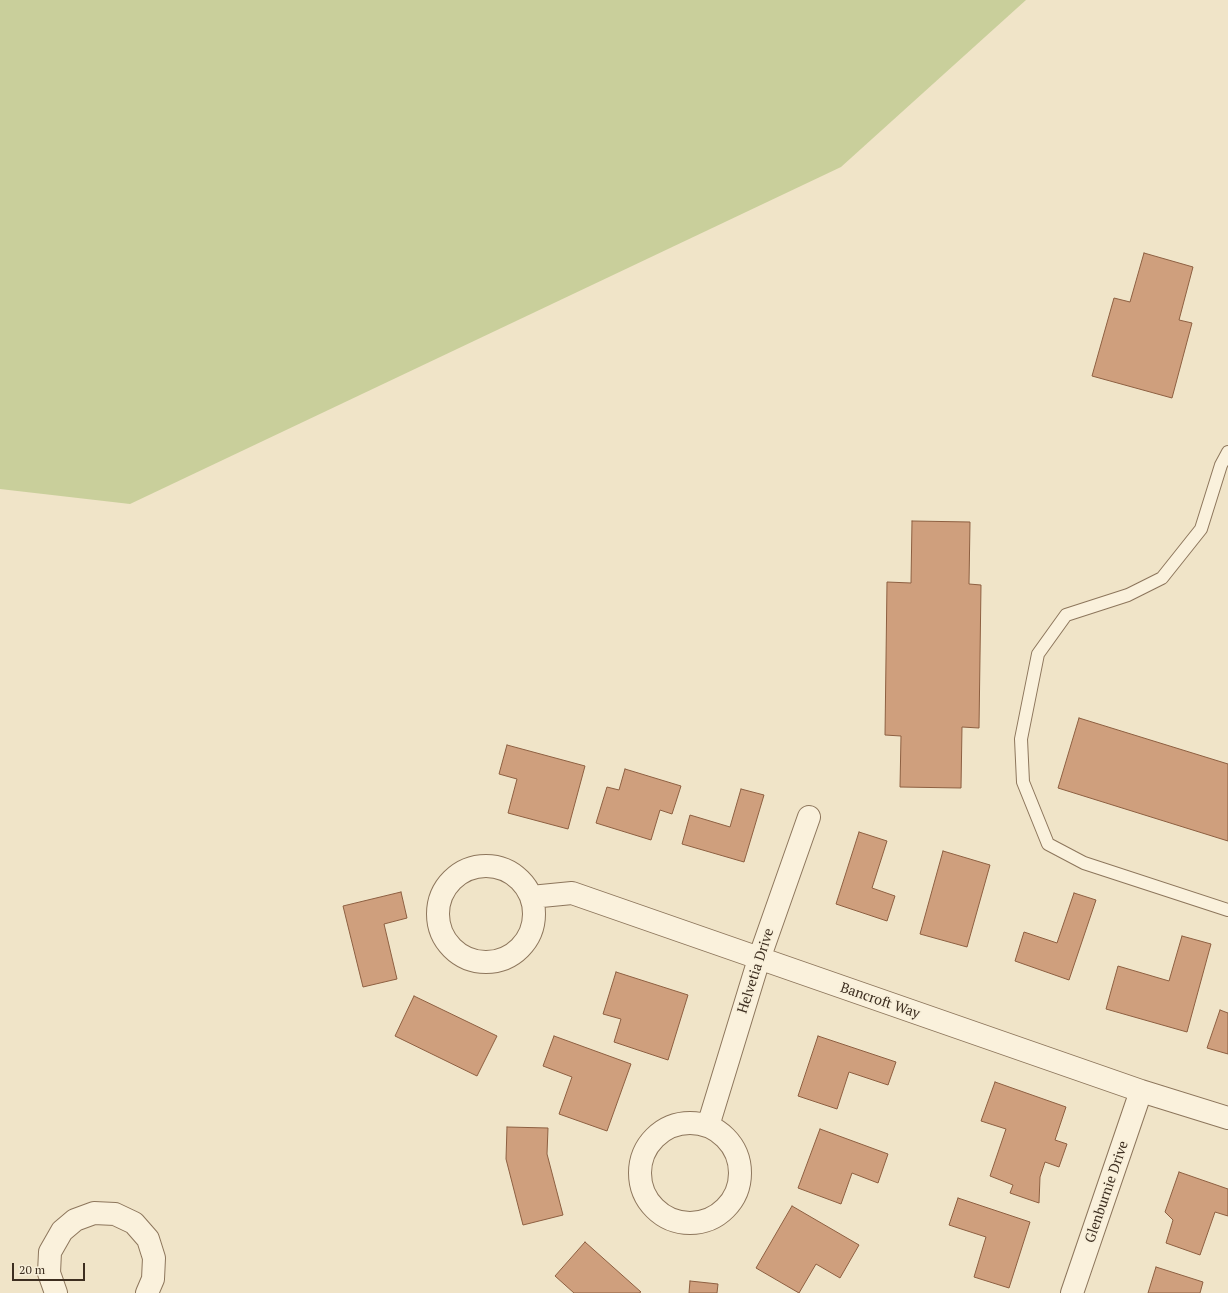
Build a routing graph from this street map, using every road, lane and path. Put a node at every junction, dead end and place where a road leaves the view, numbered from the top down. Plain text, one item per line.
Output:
1 (1228, 452) edge
2 (809, 817) dead end
3 (531, 898) junction
4 (1228, 910) edge
5 (759, 959) junction
6 (1141, 1091) junction
7 (1228, 1118) edge
8 (708, 1126) junction
9 (56, 1293) edge
10 (147, 1293) edge
11 (1072, 1293) edge

1 - 4 lane
2 - 5 street, Helvetia Drive
3 - 3 street
3 - 5 street, Bancroft Way
5 - 6 street, Bancroft Way
5 - 8 street, Helvetia Drive
6 - 7 street, Bancroft Way
6 - 11 street, Glenburnie Drive
8 - 8 street
9 - 10 street

